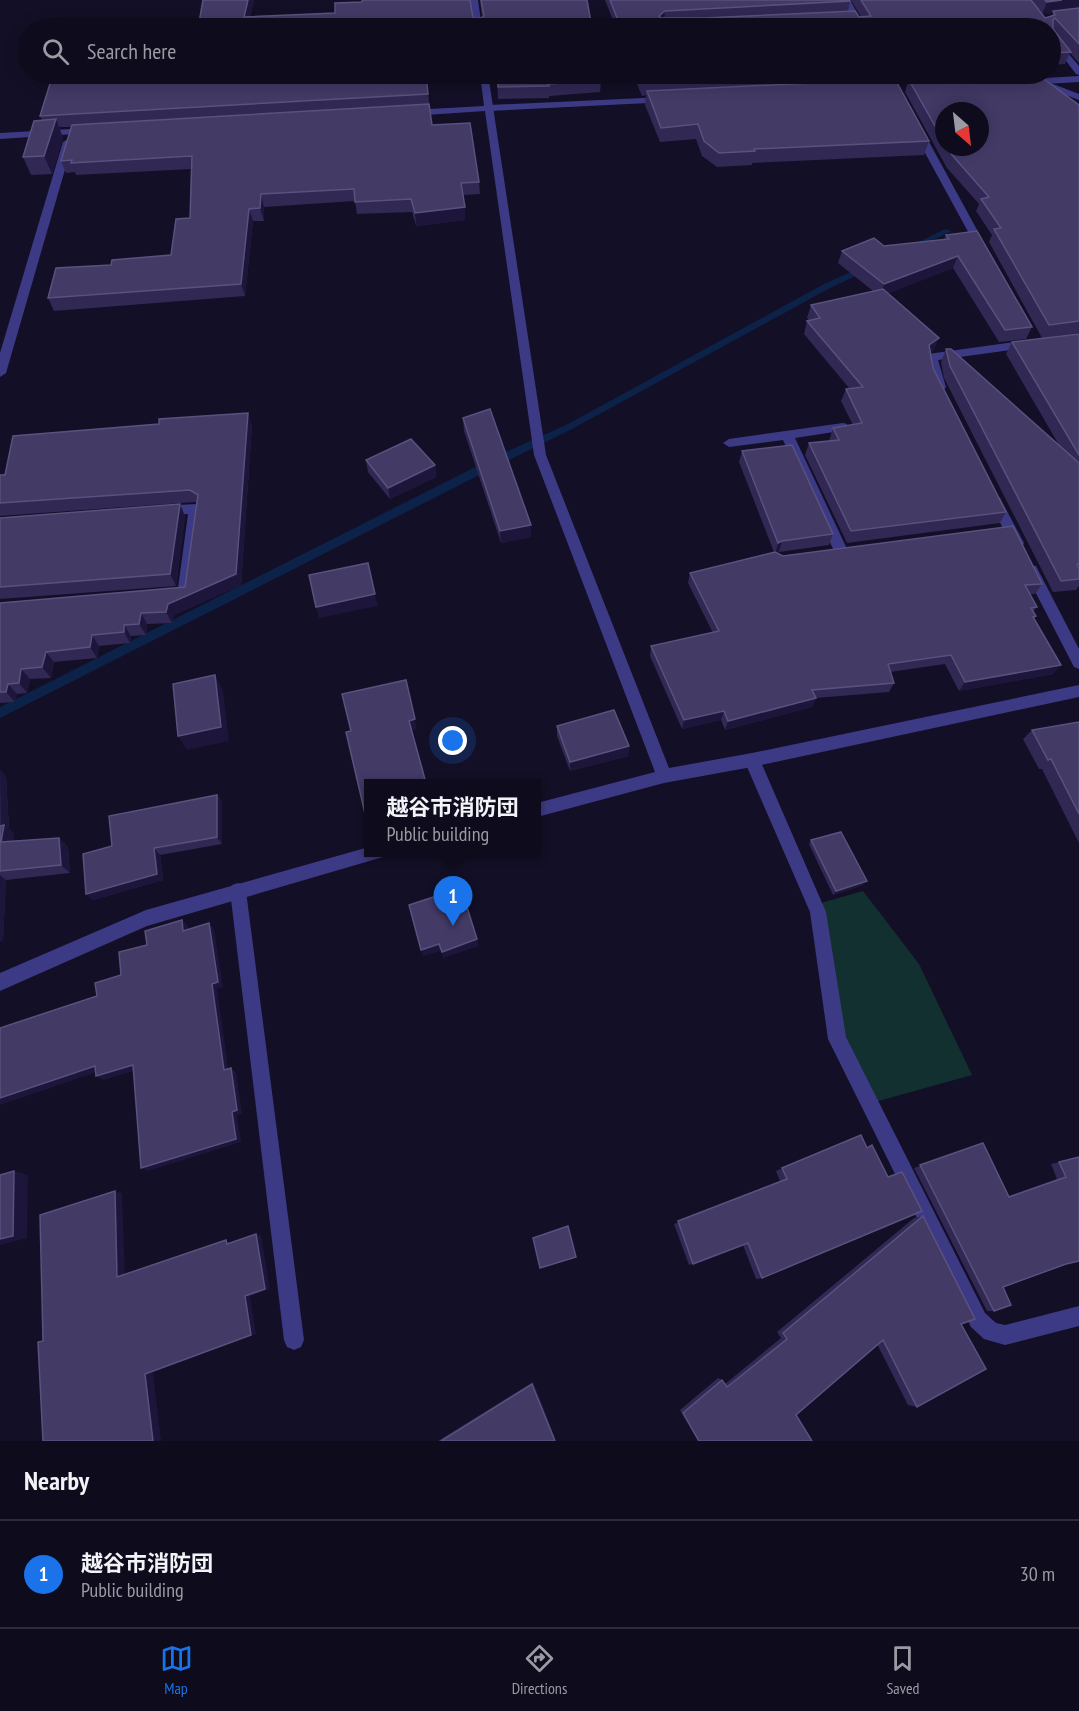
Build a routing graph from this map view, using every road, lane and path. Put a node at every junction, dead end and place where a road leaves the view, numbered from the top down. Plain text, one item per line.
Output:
1 (474, 0) edge
2 (846, 0) edge
3 (477, 18) edge
4 (856, 18) edge
5 (1061, 48) edge
6 (1079, 72) edge
7 (1061, 80) edge
8 (1079, 80) edge
9 (485, 84) edge
10 (893, 84) edge
11 (1045, 84) edge
12 (895, 88) junction
13 (907, 88) edge
14 (883, 89) edge
15 (1079, 97) edge
16 (680, 99) edge
17 (489, 108) junction
18 (906, 109) edge
19 (405, 113) edge
20 (912, 119) edge
21 (95, 131) edge
22 (71, 132) junction
23 (0, 136) edge
24 (988, 258) edge
25 (1032, 333) edge
26 (0, 373) edge
27 (946, 400) edge
28 (843, 427) edge
29 (787, 435) junction
30 (729, 443) dead end
31 (988, 486) edge
32 (149, 512) edge
33 (842, 551) edge
34 (161, 595) edge
35 (1079, 663) edge
36 (1079, 692) edge
37 (752, 760) junction
38 (664, 776) junction
39 (541, 809) edge
40 (364, 856) edge
41 (238, 891) junction
42 (0, 982) edge
43 (1079, 1316) edge
44 (294, 1340) dead end

1 - 3 street
2 - 4 street
5 - 6 street
7 - 8 street
9 - 17 street
10 - 12 street
11 - 15 street
12 - 13 street
12 - 14 street
12 - 18 street
16 - 17 street
17 - 19 street
17 - 38 street
20 - 24 street
21 - 22 street
22 - 23 street
22 - 26 street
25 - 27 street
28 - 29 street
29 - 30 street
29 - 33 street
31 - 35 street
32 - 34 street
36 - 37 street
37 - 38 street
37 - 43 street
38 - 39 street
40 - 41 street
41 - 42 street
41 - 44 street

